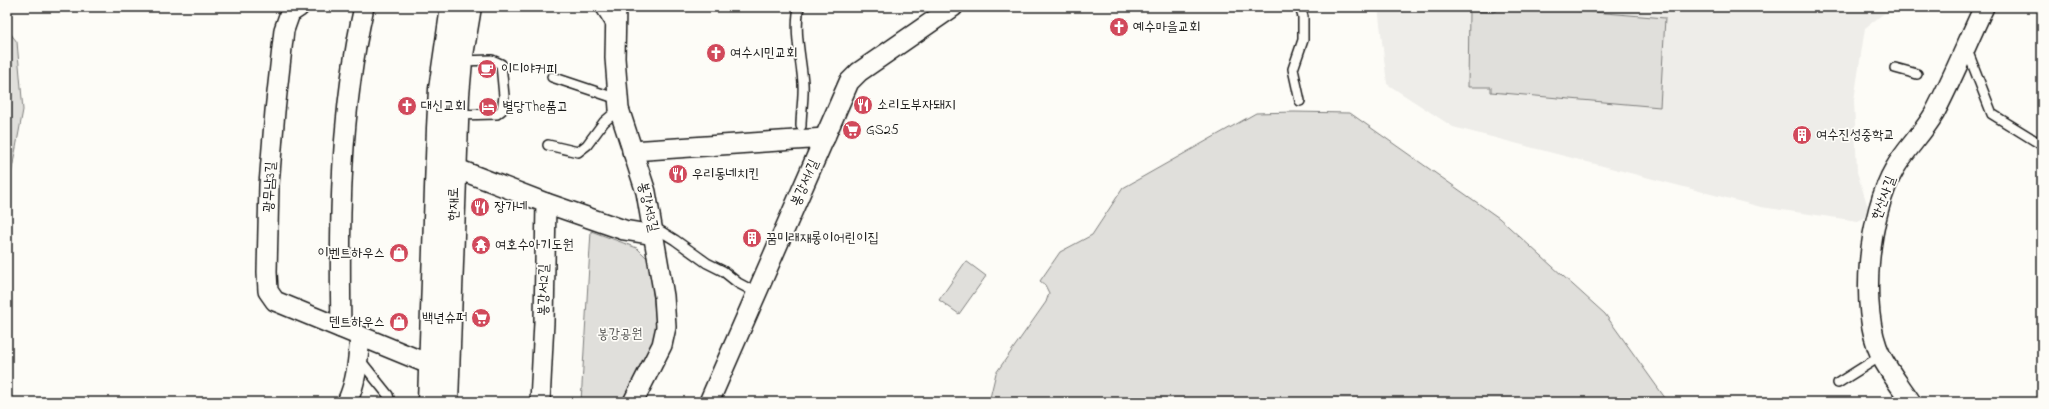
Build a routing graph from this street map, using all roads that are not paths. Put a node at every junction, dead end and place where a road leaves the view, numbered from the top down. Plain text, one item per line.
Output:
1 (364, 7) edge
2 (452, 7) edge
3 (470, 7) edge
4 (600, 7) edge
5 (616, 7) edge
6 (799, 7) edge
7 (952, 7) edge
8 (1300, 7) edge
9 (1984, 7) edge
10 (296, 8) edge
11 (615, 29) junction
12 (1965, 47) junction
13 (461, 61) junction
14 (1895, 68) dead end
15 (1917, 74) dead end
16 (552, 77) dead end
17 (1300, 101) dead end
18 (619, 104) junction
19 (457, 115) junction
20 (801, 126) dead end
21 (825, 138) junction
22 (548, 145) dead end
23 (2042, 145) edge
24 (632, 151) junction
25 (455, 168) junction
26 (546, 203) junction
27 (654, 231) junction
28 (757, 293) junction
29 (340, 328) junction
30 (360, 336) junction
31 (1881, 356) junction
32 (359, 359) junction
33 (430, 366) junction
34 (1838, 383) dead end
35 (347, 402) edge
36 (390, 402) edge
37 (428, 402) edge
38 (447, 402) edge
39 (540, 402) edge
40 (633, 402) edge
41 (709, 402) edge
42 (1910, 402) edge

1 - 29 street
2 - 33 street, 한재로
3 - 13 street, 한재로
4 - 11 lane
5 - 11 street, 봉강서3길
6 - 20 lane
7 - 21 street, 봉강서1길
8 - 17 lane
9 - 12 street, 한산사길
10 - 29 street, 광무남3길
11 - 18 street, 봉강서3길
12 - 23 lane
12 - 31 street, 한산사길
13 - 19 street, 한재로
13 - 19 lane
14 - 15 lane
16 - 18 lane
18 - 22 lane
18 - 24 street, 봉강서3길
19 - 25 street, 한재로
21 - 24 street
21 - 28 street, 봉강서1길
24 - 27 street, 봉강서3길
25 - 26 street
25 - 38 street, 한재로
26 - 27 street
26 - 39 street, 봉강서2길
27 - 28 lane
27 - 40 street, 봉강서3길
28 - 41 street, 봉강서1길
29 - 30 street, 광무남3길
30 - 32 street
30 - 33 street, 광무남3길
31 - 34 lane
31 - 42 street, 한산사길
32 - 35 street
32 - 36 lane
33 - 37 street, 한재로

